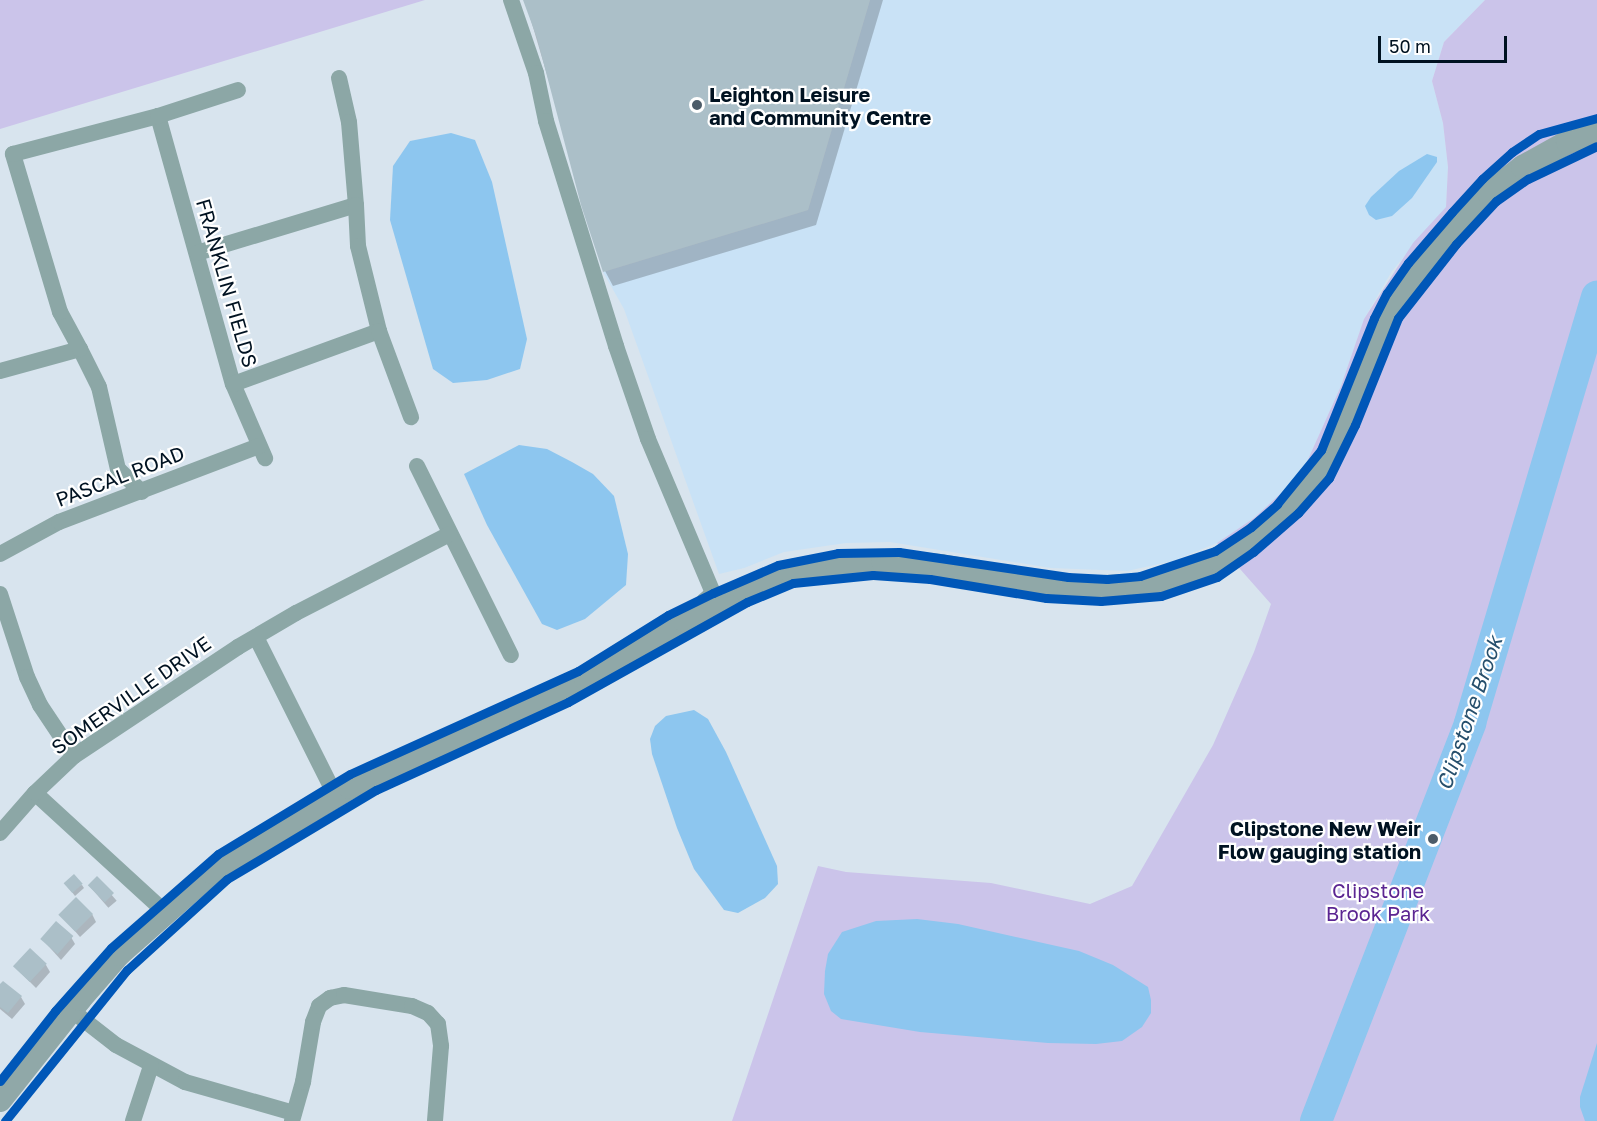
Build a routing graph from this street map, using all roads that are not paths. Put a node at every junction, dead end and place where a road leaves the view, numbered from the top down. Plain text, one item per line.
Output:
1 (511, 0) edge
2 (339, 78) dead end
3 (238, 90) dead end
4 (158, 116) junction
5 (1597, 133) edge
6 (7, 157) edge
7 (356, 205) junction
8 (197, 253) junction
9 (379, 331) junction
10 (80, 349) junction
11 (0, 371) edge
12 (233, 384) junction
13 (411, 417) dead end
14 (262, 452) joint
15 (417, 466) dead end
16 (141, 492) junction
17 (450, 534) junction
18 (0, 554) edge
19 (0, 594) edge
20 (707, 609) junction
21 (256, 637) junction
22 (511, 655) dead end
23 (74, 756) junction
24 (35, 793) junction
25 (334, 795) junction
26 (0, 833) edge
27 (165, 912) junction
28 (71, 1010) junction
29 (151, 1066) junction
30 (0, 1100) edge
31 (293, 1117) edge
32 (133, 1121) edge
33 (435, 1121) edge

1 - 20 street
2 - 7 street
3 - 4 street
4 - 6 street
4 - 8 street, FRANKLIN FIELDS
5 - 20 street
6 - 10 street
7 - 8 street
7 - 9 street
8 - 12 street, FRANKLIN FIELDS
9 - 12 street
9 - 13 street
10 - 11 street
10 - 16 street
12 - 14 street, FRANKLIN FIELDS
14 - 16 street, PASCAL ROAD
15 - 17 street
16 - 18 street, PASCAL ROAD
17 - 21 street, SOMERVILLE DRIVE
17 - 22 street
19 - 23 street
20 - 25 street
21 - 23 street, SOMERVILLE DRIVE
21 - 25 street
23 - 24 street, SOMERVILLE DRIVE
24 - 26 street, SOMERVILLE DRIVE
24 - 27 street
25 - 27 street
27 - 28 street
28 - 29 street
28 - 30 street
29 - 31 street
29 - 32 street
31 - 33 street

